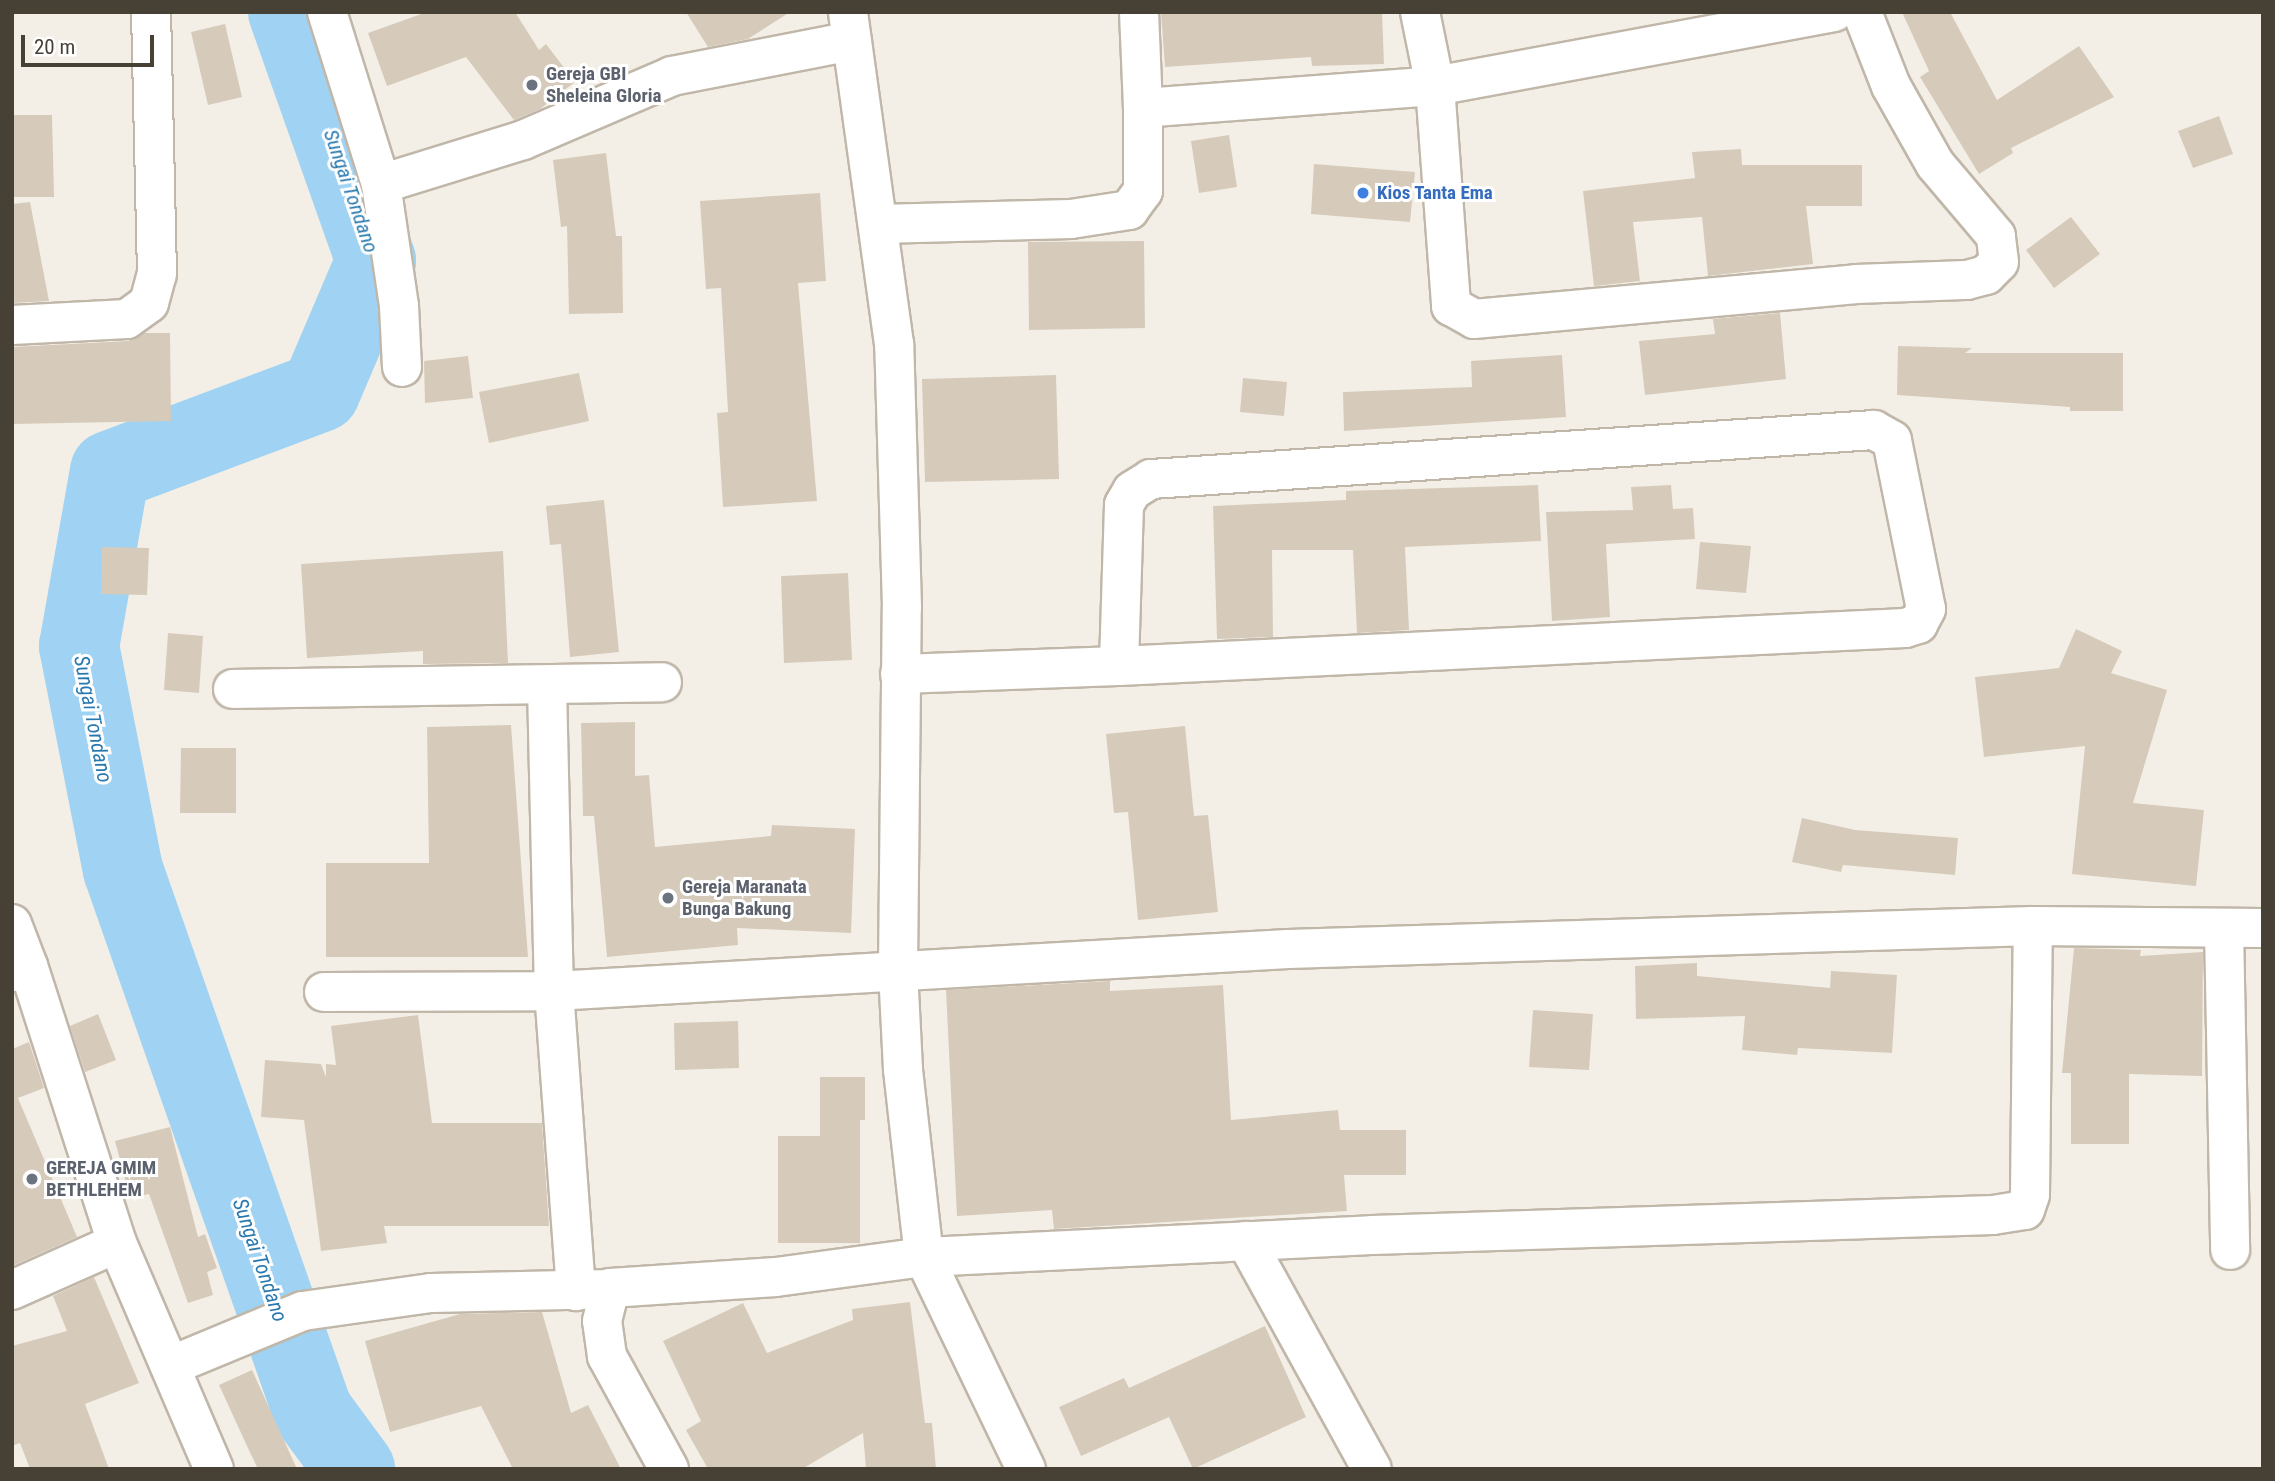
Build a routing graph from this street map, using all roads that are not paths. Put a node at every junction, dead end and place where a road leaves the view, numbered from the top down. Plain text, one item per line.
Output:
1 (151, 12) edge
2 (327, 12) edge
3 (1139, 12) edge
4 (1420, 12) edge
5 (1834, 12) edge
6 (1862, 12) edge
7 (850, 26) edge
8 (1435, 86) junction
9 (1143, 108) junction
10 (382, 184) junction
11 (879, 224) junction
12 (12, 325) edge
13 (401, 367) dead end
14 (1119, 666) junction
15 (900, 674) junction
16 (662, 682) dead end
17 (547, 686) junction
18 (233, 689) dead end
19 (12, 924) edge
20 (2033, 926) junction
21 (2224, 928) junction
22 (2263, 928) edge
23 (20, 969) edge
24 (898, 969) junction
25 (554, 991) junction
26 (324, 992) dead end
27 (1246, 1241) junction
28 (117, 1243) junction
29 (2230, 1250) dead end
30 (924, 1257) junction
31 (12, 1290) edge
32 (593, 1290) junction
33 (170, 1366) junction
34 (214, 1469) edge
35 (669, 1469) edge
36 (1026, 1469) edge
37 (1371, 1469) edge

1 - 12 street
2 - 10 street
3 - 9 street
4 - 8 street
5 - 8 street
6 - 8 street
7 - 10 street
7 - 11 street
8 - 9 street
9 - 11 street
10 - 13 street
11 - 15 street
14 - 14 street
14 - 15 street
15 - 24 street
16 - 17 street
17 - 18 street
17 - 25 street
19 - 23 street
20 - 21 street
20 - 24 street
20 - 27 street
21 - 22 street
21 - 29 street
23 - 28 street
24 - 25 street
24 - 30 street
25 - 26 street
25 - 32 street
27 - 30 street
27 - 37 street
28 - 31 street
28 - 33 street
30 - 32 street
30 - 36 street
32 - 33 street
32 - 35 street
33 - 34 street

